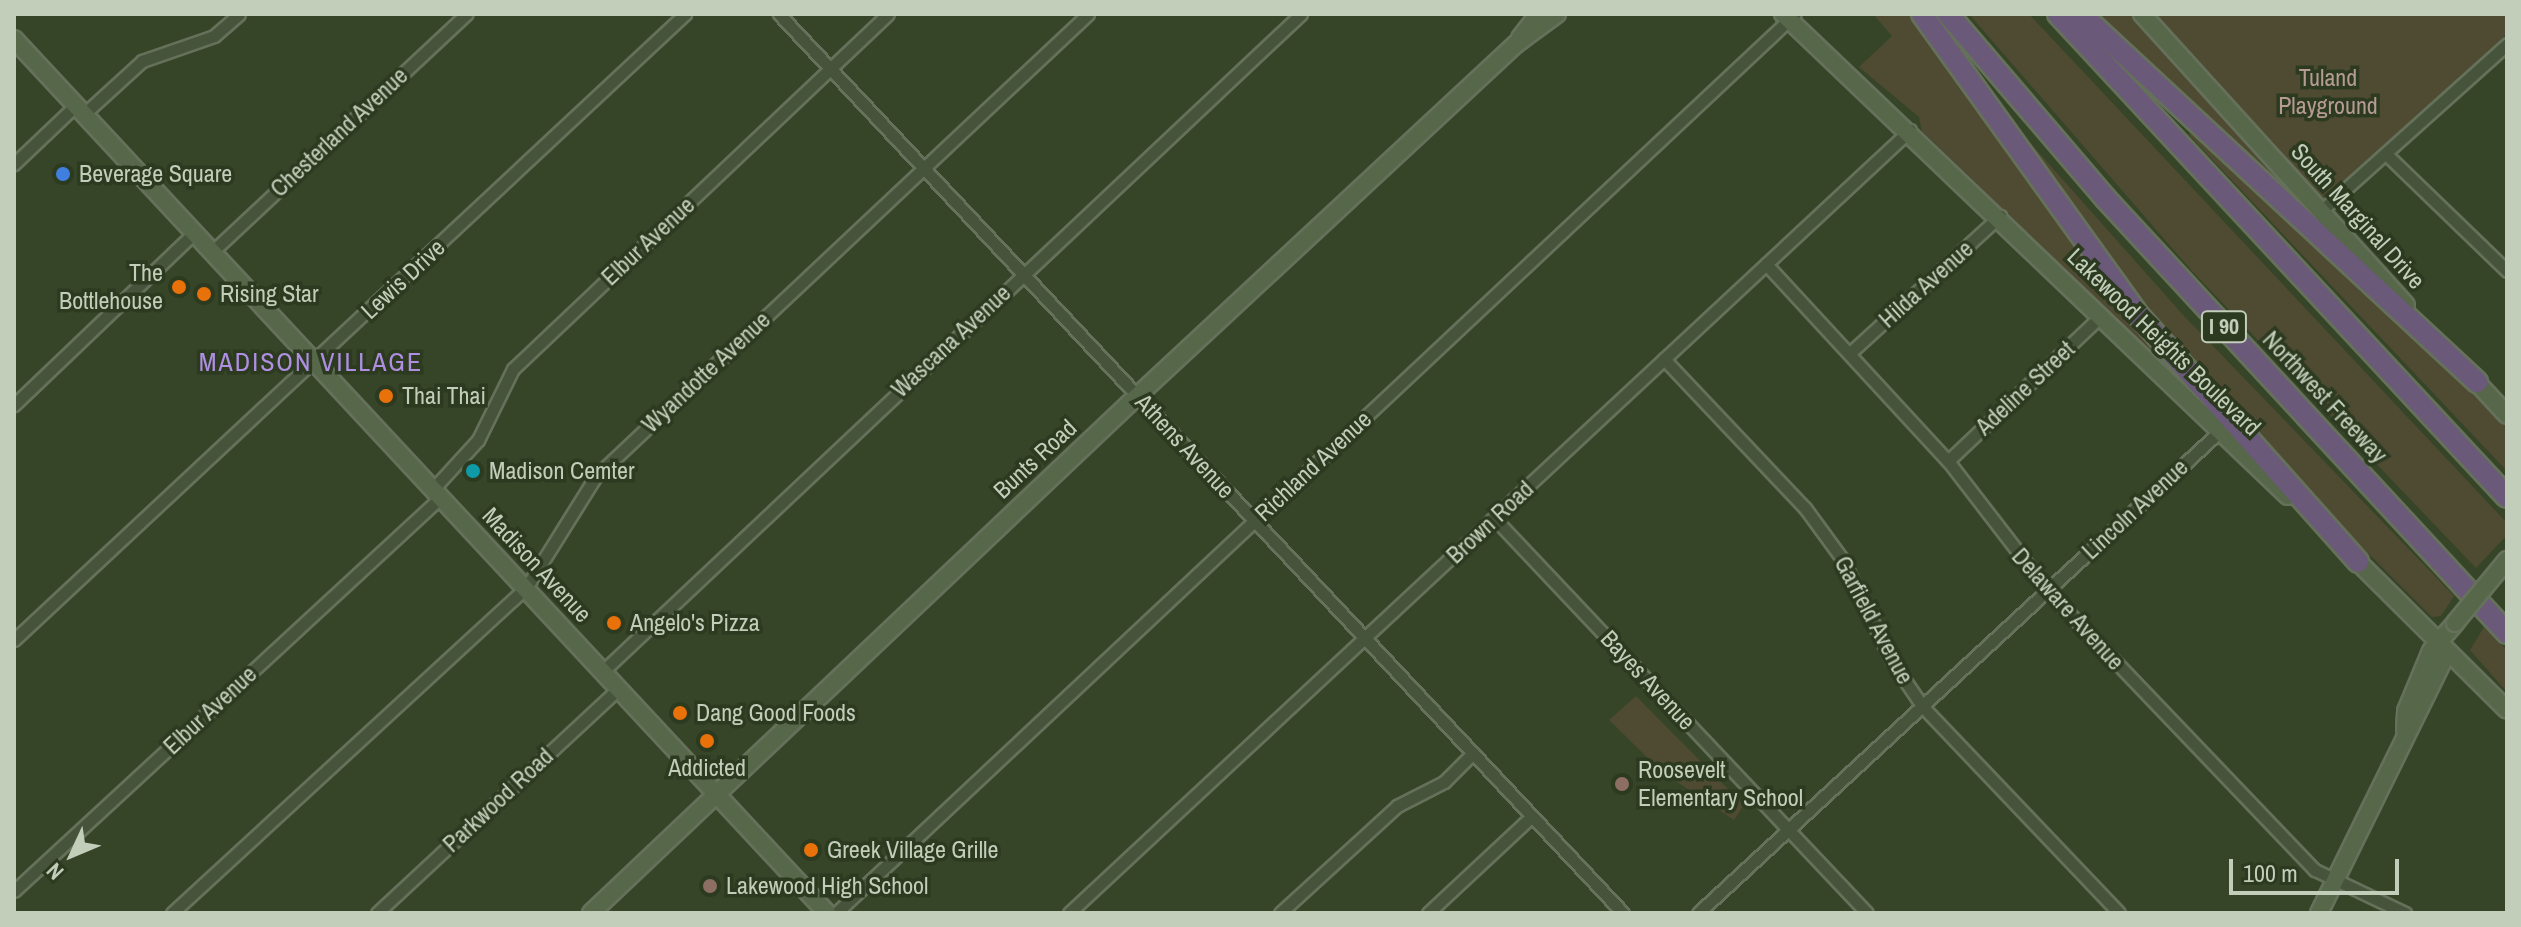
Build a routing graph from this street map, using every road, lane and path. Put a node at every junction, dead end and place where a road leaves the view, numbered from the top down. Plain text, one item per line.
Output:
1 (239, 14) edge
2 (466, 14) edge
3 (685, 14) edge
4 (779, 14) edge
5 (888, 14) edge
6 (1088, 14) edge
7 (1301, 14) edge
8 (1539, 14) edge
9 (1557, 14) edge
10 (1922, 14) edge
11 (1948, 14) edge
12 (2058, 14) edge
13 (2081, 14) edge
14 (2142, 14) edge
15 (1789, 16) edge
16 (14, 39) edge
17 (1516, 44) junction
18 (2507, 44) edge
19 (830, 68) junction
20 (80, 110) junction
21 (1910, 130) junction
22 (2387, 155) junction
23 (14, 164) edge
24 (924, 168) junction
25 (2321, 211) junction
26 (2000, 216) junction
27 (195, 232) junction
28 (213, 251) junction
29 (1766, 264) junction
30 (2507, 271) edge
31 (1023, 273) junction
32 (2102, 315) junction
33 (1851, 352) junction
34 (1664, 359) junction
35 (316, 360) junction
36 (2477, 382) junction
37 (1138, 396) junction
38 (14, 405) edge
39 (2507, 415) edge
40 (2220, 431) junction
41 (1948, 461) junction
42 (438, 492) junction
43 (2507, 497) edge
44 (1494, 518) junction
45 (1254, 521) junction
46 (2507, 560) edge
47 (2358, 562) junction
48 (526, 588) junction
49 (2048, 591) junction
50 (2507, 633) edge
51 (1365, 638) junction
52 (14, 640) edge
53 (2441, 642) junction
54 (603, 671) junction
55 (619, 688) junction
56 (1923, 707) junction
57 (2507, 710) edge
58 (1473, 753) junction
59 (717, 794) junction
60 (1532, 816) junction
61 (1788, 829) junction
62 (2333, 881) junction
63 (14, 891) edge
64 (172, 913) edge
65 (377, 913) edge
66 (591, 913) edge
67 (827, 913) edge
68 (836, 913) edge
69 (1069, 913) edge
70 (1280, 913) edge
71 (1428, 913) edge
72 (1623, 913) edge
73 (1698, 913) edge
74 (1867, 913) edge
75 (2119, 913) edge
76 (2319, 913) edge
77 (2405, 913) edge

1 - 20 street
2 - 28 street, Chesterland Avenue
3 - 35 street, Lewis Drive
4 - 19 street, Athens Avenue
5 - 19 street, Elbur Avenue
6 - 24 street, Wyandotte Avenue
7 - 31 street, Wascana Avenue
8 - 17 main road, Bunts Road
9 - 17 main road, Bunts Road
10 - 47 highway
11 - 50 highway, Northwest Freeway / I 90
12 - 43 highway
13 - 36 highway
14 - 25 main road, South Marginal Drive
15 - 21 main road, Lakewood Heights Boulevard
15 - 45 street, Richland Avenue
16 - 20 main road, Madison Avenue
17 - 37 main road, Bunts Road
18 - 22 street
19 - 24 street, Athens Avenue
19 - 42 street, Elbur Avenue
20 - 23 street
20 - 27 main road, Madison Avenue
21 - 26 main road, Lakewood Heights Boulevard
21 - 29 street, Brown Road
22 - 25 street
22 - 30 street
24 - 31 street, Athens Avenue
24 - 48 street, Wyandotte Avenue
25 - 36 main road, South Marginal Drive
26 - 32 main road, Lakewood Heights Boulevard
26 - 33 street, Hilda Avenue
27 - 28 main road, Madison Avenue
27 - 38 street
28 - 35 main road, Madison Avenue
29 - 33 street, Delaware Avenue
29 - 34 street, Brown Road
31 - 37 street, Athens Avenue
31 - 54 street, Wascana Avenue
32 - 40 main road, Lakewood Heights Boulevard
32 - 41 street, Adeline Street
33 - 41 street, Delaware Avenue
34 - 44 street, Brown Road
34 - 56 street, Garfield Avenue
35 - 42 main road, Madison Avenue
35 - 52 street, Lewis Drive
36 - 39 main road, South Marginal Drive
37 - 45 street, Athens Avenue
37 - 59 main road, Bunts Road
40 - 47 main road, Lakewood Heights Boulevard
40 - 49 street, Lincoln Avenue
41 - 49 street, Delaware Avenue
42 - 48 main road, Madison Avenue
42 - 63 street, Elbur Avenue
44 - 51 street, Brown Road
44 - 61 street, Bayes Avenue
45 - 51 street, Athens Avenue
45 - 68 street, Richland Avenue
46 - 53 main road, bridge
47 - 53 main road, Lakewood Heights Boulevard
48 - 54 main road, Madison Avenue
48 - 64 street, Wyandotte Avenue
49 - 56 street, Lincoln Avenue
49 - 62 street, Delaware Avenue
51 - 58 street, Athens Avenue
51 - 69 street, Brown Road
53 - 57 main road, Lakewood Heights Boulevard
53 - 62 main road
54 - 55 main road, Madison Avenue
55 - 59 main road, Madison Avenue
55 - 65 street, Parkwood Road
56 - 61 street, Lincoln Avenue
56 - 75 street, Garfield Avenue
58 - 60 street, Athens Avenue
58 - 70 street
59 - 66 main road, Bunts Road
59 - 67 main road, Madison Avenue
60 - 71 street
60 - 72 street, Athens Avenue
61 - 73 street, Lincoln Avenue
61 - 74 street, Bayes Avenue
62 - 76 main road
62 - 77 street, Delaware Avenue

